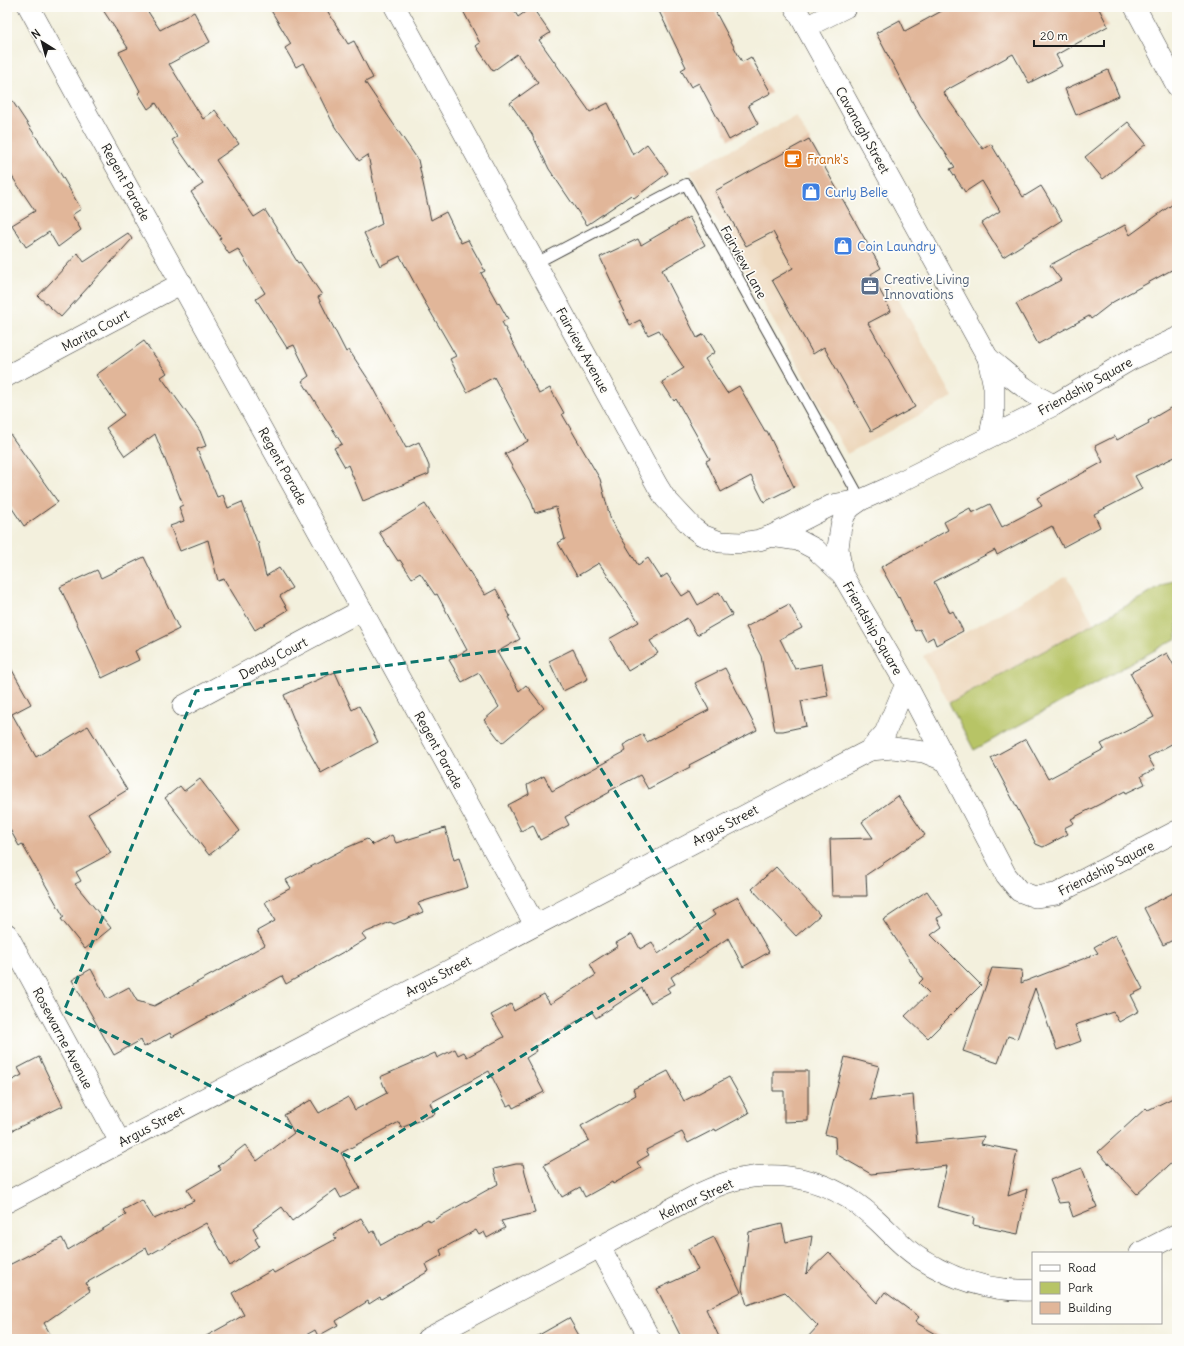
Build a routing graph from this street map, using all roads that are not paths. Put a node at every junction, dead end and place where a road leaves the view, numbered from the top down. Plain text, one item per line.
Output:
1 (29, 7) edge
2 (395, 7) edge
3 (795, 7) edge
4 (846, 7) edge
5 (1135, 7) edge
6 (806, 28) junction
7 (1177, 86) edge
8 (536, 263) junction
9 (182, 283) junction
10 (1177, 338) edge
11 (988, 358) junction
12 (7, 376) edge
13 (1054, 405) junction
14 (990, 436) junction
15 (861, 500) junction
16 (771, 536) junction
17 (842, 574) junction
18 (362, 610) junction
19 (906, 684) junction
20 (183, 706) dead end
21 (870, 750) junction
22 (946, 761) junction
23 (1177, 831) edge
24 (535, 925) junction
25 (7, 934) edge
26 (120, 1142) junction
27 (7, 1202) edge
28 (1177, 1234) edge
29 (600, 1247) junction
30 (1142, 1252) edge
31 (1032, 1290) edge
32 (427, 1339) edge
33 (650, 1339) edge

1 - 9 street, Regent Parade
2 - 8 street, Fairview Avenue
3 - 6 street, Cavanagh Street
4 - 6 street
5 - 7 street
6 - 11 street, Cavanagh Street
8 - 15 lane, Fairview Lane
8 - 16 street, Fairview Avenue
9 - 12 street, Marita Court
9 - 18 street, Regent Parade
10 - 13 street, Friendship Square
11 - 13 street, Cavanagh Street
11 - 14 street, Cavanagh Street
13 - 14 street, Friendship Square
14 - 15 street, Friendship Square
15 - 16 street, Fairview Avenue
15 - 17 street, Friendship Square
16 - 17 street
17 - 19 street, Friendship Square
18 - 20 street, Dendy Court
18 - 24 street, Regent Parade
19 - 21 street, Argus Street
19 - 22 street, Friendship Square
21 - 22 street, Argus Street
21 - 24 street, Argus Street
22 - 23 street, Friendship Square
24 - 26 street, Argus Street
25 - 26 street, Rosewarne Avenue
26 - 27 street, Argus Street
28 - 30 street
29 - 31 street, Kelmar Street
29 - 32 street, Kelmar Street
29 - 33 street

